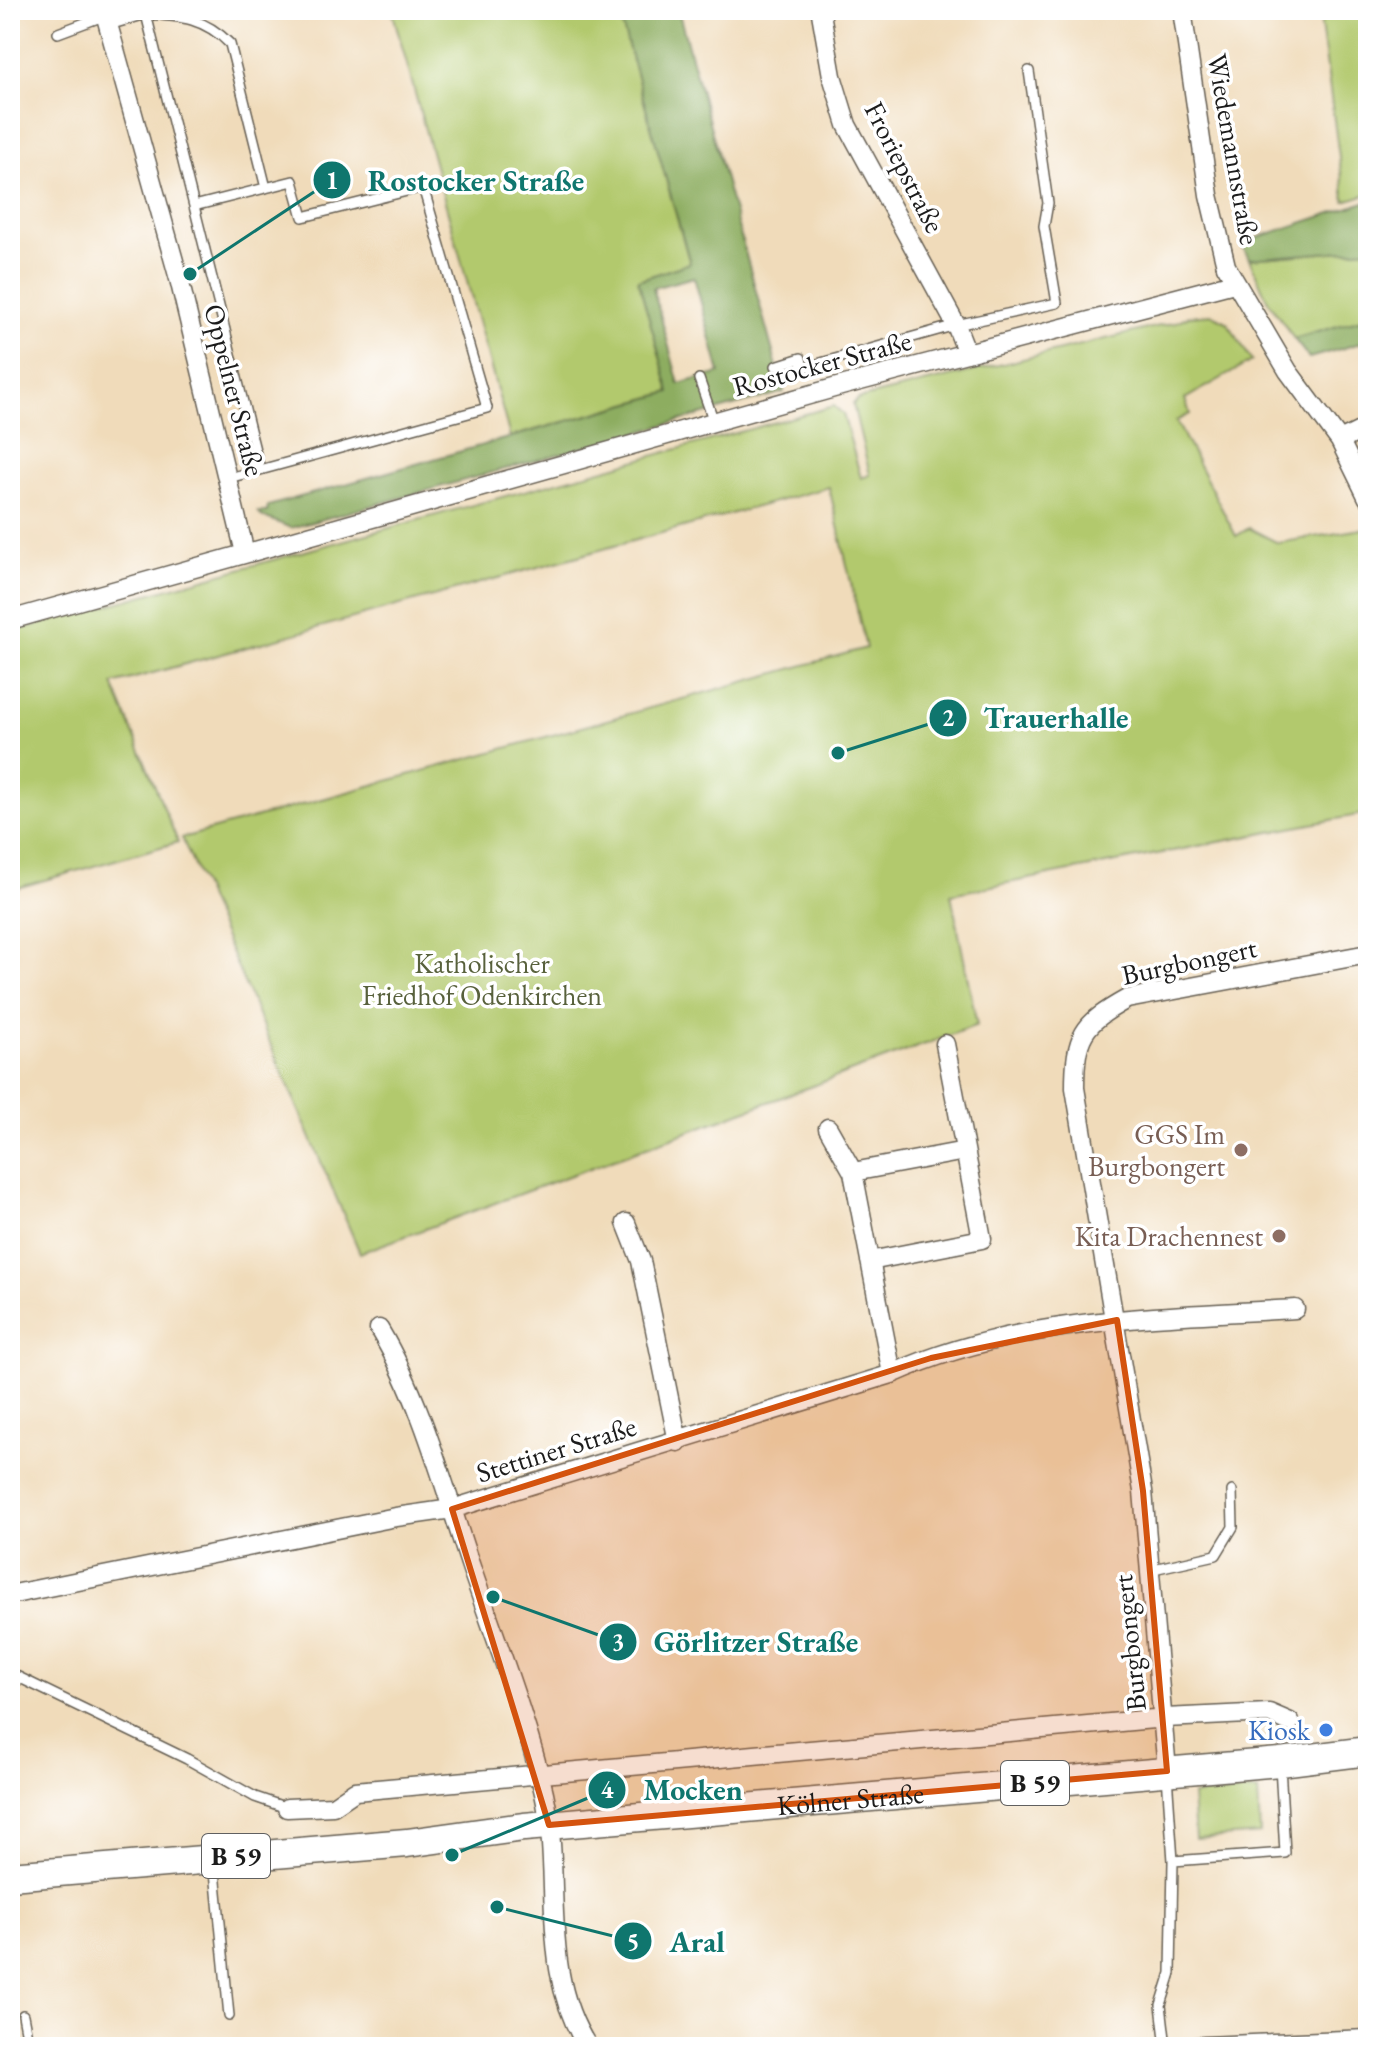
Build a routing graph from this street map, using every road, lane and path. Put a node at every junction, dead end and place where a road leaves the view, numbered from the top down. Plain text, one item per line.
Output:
1 (1182, 10) edge
2 (828, 12) edge
3 (146, 14) junction
4 (106, 17) edge
5 (58, 33) dead end
6 (1029, 71) dead end
7 (266, 188) junction
8 (194, 206) junction
9 (1234, 283) junction
10 (956, 325) junction
11 (967, 353) junction
12 (776, 366) dead end
13 (699, 379) dead end
14 (714, 422) junction
15 (1368, 427) edge
16 (1340, 441) junction
17 (260, 470) junction
18 (228, 478) junction
19 (1368, 498) edge
20 (245, 553) junction
21 (10, 620) edge
22 (1368, 954) edge
23 (945, 1044) dead end
24 (828, 1128) dead end
25 (965, 1151) junction
26 (853, 1172) junction
27 (626, 1223) dead end
28 (870, 1261) junction
29 (1295, 1309) dead end
30 (1117, 1320) junction
31 (379, 1329) dead end
32 (892, 1374) junction
33 (678, 1442) junction
34 (1232, 1491) dead end
35 (452, 1509) junction
36 (1149, 1570) junction
37 (12, 1600) edge
38 (10, 1673) edge
39 (1165, 1718) junction
40 (1290, 1722) dead end
41 (1368, 1751) edge
42 (1280, 1762) junction
43 (1167, 1771) junction
44 (539, 1775) junction
45 (287, 1808) joint
46 (549, 1825) junction
47 (214, 1857) junction
48 (1173, 1861) junction
49 (10, 1876) edge
50 (23, 2015) dead end
51 (229, 2016) dead end
52 (1368, 2039) edge
53 (29, 2047) edge
54 (588, 2047) edge
55 (1166, 2047) edge
56 (1182, 2047) edge

1 - 9 street, Wiedemannstraße
2 - 10 street, Froriepstraße
3 - 4 lane
3 - 7 lane
3 - 8 lane
4 - 5 lane
4 - 18 street, Oppelner Straße
6 - 10 lane
7 - 8 lane
7 - 17 lane
8 - 17 lane
9 - 11 street, Rostocker Straße
9 - 16 street, Wiedemannstraße
10 - 11 street, Froriepstraße
10 - 12 lane
11 - 14 street, Rostocker Straße
13 - 14 lane
14 - 20 street, Rostocker Straße
15 - 16 street
16 - 19 street, Wiedemannstraße
17 - 18 lane
18 - 20 street, Oppelner Straße
20 - 21 street, Rostocker Straße
22 - 30 street, Burgbongert
23 - 25 street
24 - 26 street
25 - 26 street
25 - 28 street
26 - 28 street
27 - 33 street
28 - 32 street
29 - 30 street
30 - 32 street, Stettiner Straße
30 - 36 street, Burgbongert
31 - 35 street
32 - 33 street, Stettiner Straße
33 - 35 street, Stettiner Straße
34 - 36 lane
35 - 37 street, Stettiner Straße
35 - 44 street
36 - 39 street, Burgbongert
38 - 45 lane
39 - 40 street, Kölner Straße
39 - 43 street, Burgbongert
39 - 44 street, Kölner Straße
41 - 42 main road, Kölner Straße / B 59
42 - 43 main road, Kölner Straße / B 59
42 - 48 lane
43 - 46 main road, Kölner Straße / B 59
43 - 48 lane
44 - 45 street, Kölner Straße
44 - 46 street
46 - 47 main road, Kölner Straße / B 59
46 - 54 street
47 - 49 main road, Kölner Straße / B 59
47 - 51 lane
48 - 55 lane
50 - 53 lane
52 - 56 street

